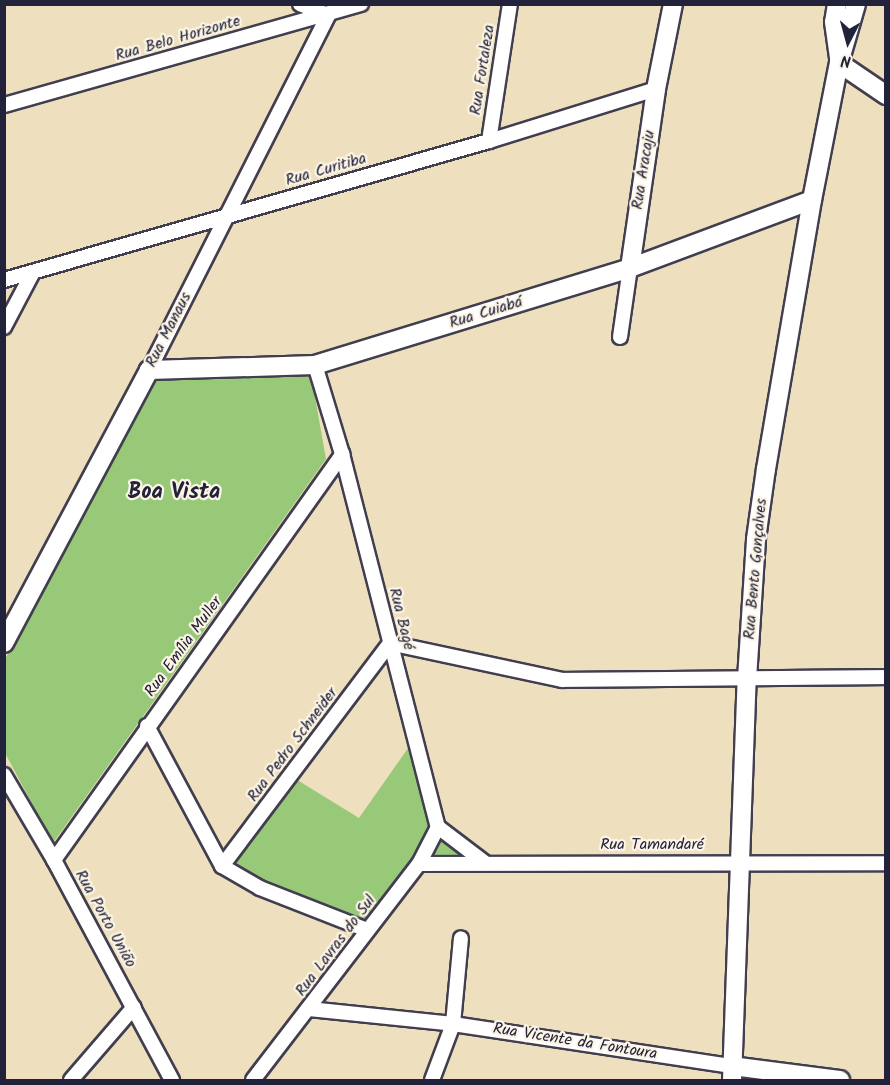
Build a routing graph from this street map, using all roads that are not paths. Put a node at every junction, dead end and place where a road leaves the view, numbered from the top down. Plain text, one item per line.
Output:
1 (300, 4) edge
2 (361, 4) edge
3 (510, 4) edge
4 (672, 4) edge
5 (837, 4) edge
6 (866, 4) edge
7 (855, 13) edge
8 (328, 15) junction
9 (839, 63) junction
10 (656, 89) junction
11 (885, 94) edge
12 (4, 105) edge
13 (489, 141) junction
14 (812, 200) junction
15 (227, 215) junction
16 (630, 268) junction
17 (32, 274) junction
18 (4, 280) edge
19 (4, 327) edge
20 (620, 337) dead end
21 (315, 365) junction
22 (149, 370) junction
23 (342, 454) junction
24 (4, 643) edge
25 (390, 643) junction
26 (885, 677) edge
27 (747, 679) junction
28 (147, 726) junction
29 (4, 775) edge
30 (438, 827) junction
31 (54, 860) junction
32 (484, 862) junction
33 (740, 862) junction
34 (885, 862) edge
35 (419, 864) junction
36 (222, 866) junction
37 (367, 930) junction
38 (461, 938) dead end
39 (134, 1007) junction
40 (309, 1009) junction
41 (453, 1024) junction
42 (732, 1073) edge
43 (71, 1080) edge
44 (172, 1080) edge
45 (253, 1080) edge
46 (432, 1080) edge
47 (840, 1080) edge

1 - 8 street
2 - 8 street, Rua Belo Horizonte
3 - 13 street, Rua Fortaleza
4 - 10 street, Rua Aracaju
5 - 9 street, Rua Bento Gonçalves
6 - 7 street
7 - 9 street, Rua Bento Gonçalves
8 - 12 street, Rua Belo Horizonte
8 - 15 street, Rua Manaus
9 - 11 street
9 - 14 street, Rua Bento Gonçalves
10 - 13 street, Rua Curitiba
10 - 16 street, Rua Aracaju
13 - 15 street, Rua Curitiba
14 - 16 street, Rua Cuiabá
14 - 27 street, Rua Bento Gonçalves
15 - 17 street, Rua Curitiba
15 - 22 street, Rua Manaus
16 - 20 street, Rua Aracaju
16 - 21 street, Rua Cuiabá
17 - 18 street, Rua Curitiba
17 - 19 street
21 - 22 street, Rua Cuiabá
21 - 23 street, Rua Bagé
22 - 24 street, Rua Manaus
23 - 25 street, Rua Bagé
23 - 28 street, Rua Emília Muller
25 - 27 street
25 - 30 street, Rua Bagé
25 - 36 street, Rua Pedro Schneider
26 - 27 street
27 - 33 street, Rua Bento Gonçalves
28 - 31 street, Rua Emília Muller
28 - 36 street
29 - 31 street, Rua Porto União
30 - 32 street
30 - 35 street, Rua Lavras do Sul
31 - 39 street, Rua Porto União
32 - 33 street, Rua Tamandaré
32 - 35 street, Rua Tamandaré
33 - 34 street, Rua Tamandaré
33 - 42 street, Rua Bento Gonçalves
35 - 37 street, Rua Lavras do Sul
36 - 37 street
37 - 40 street, Rua Lavras do Sul
38 - 41 street
39 - 43 street
39 - 44 street, Rua Porto União
40 - 41 street, Rua Vicente da Fontoura
40 - 45 street, Rua Lavras do Sul
41 - 42 street, Rua Vicente da Fontoura
41 - 46 street
42 - 47 street, Rua Vicente da Fontoura

